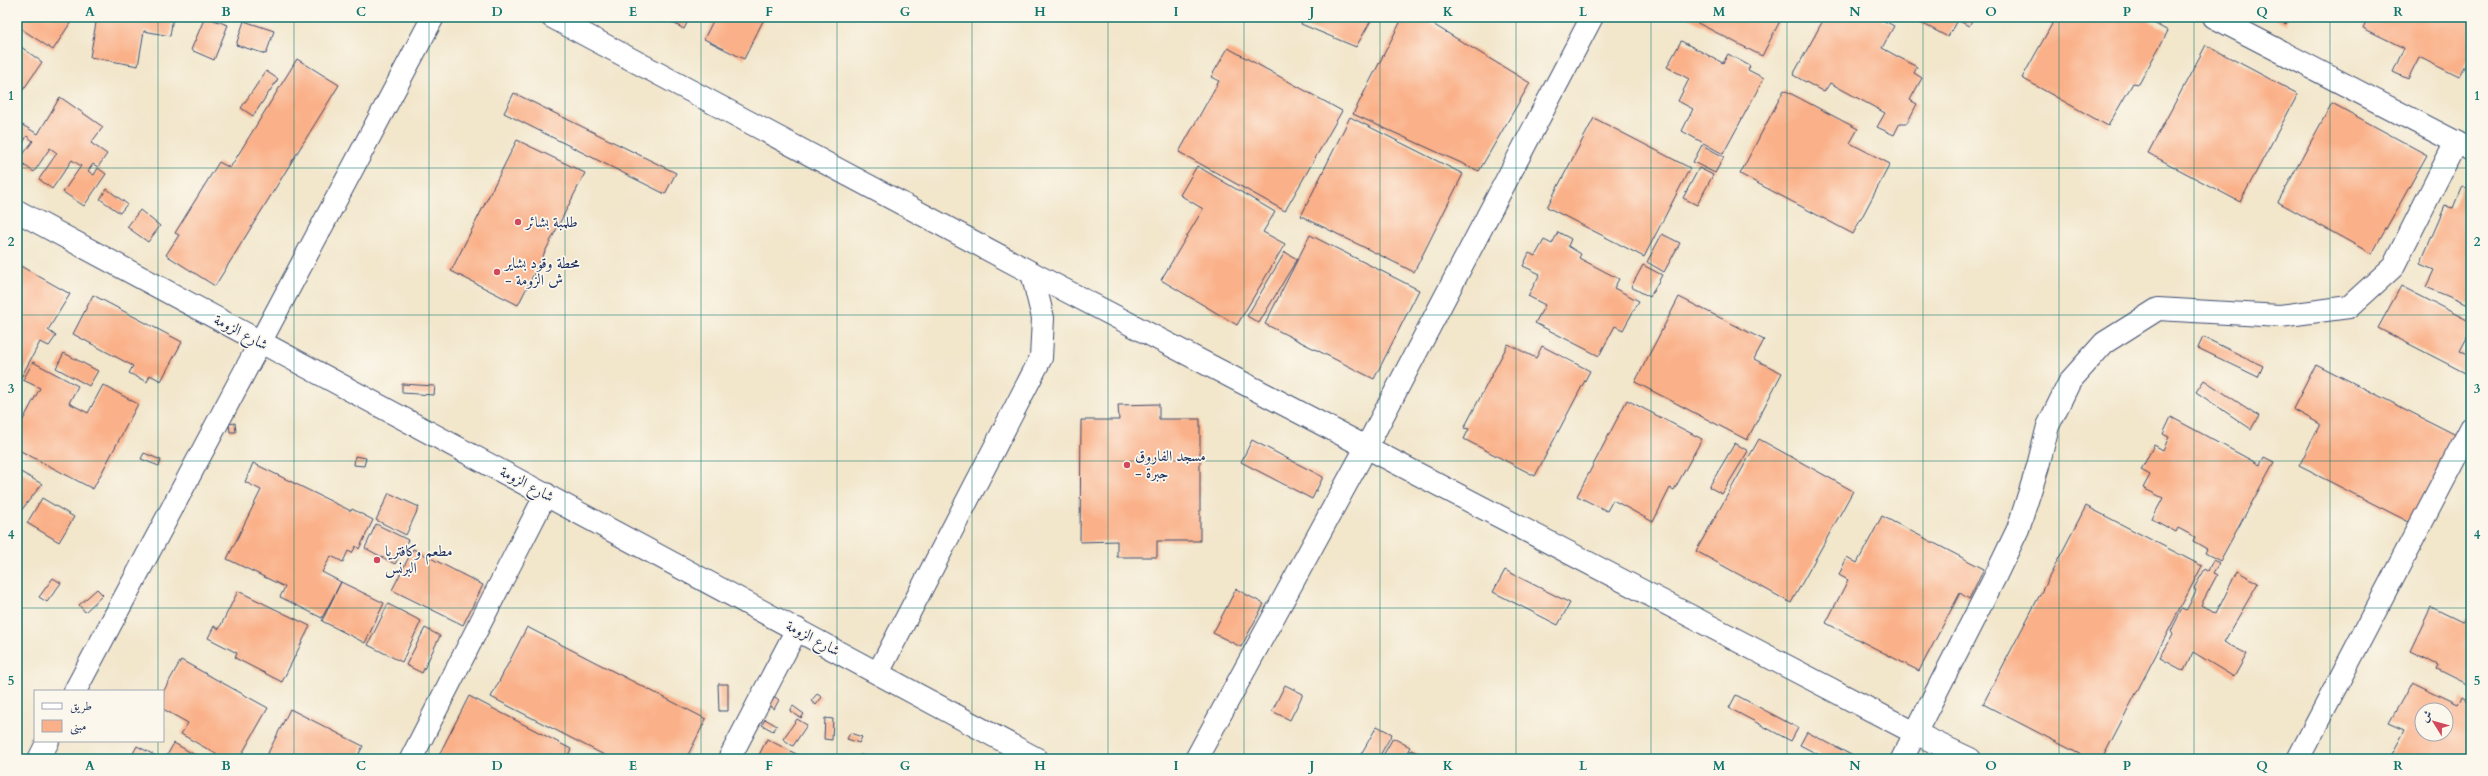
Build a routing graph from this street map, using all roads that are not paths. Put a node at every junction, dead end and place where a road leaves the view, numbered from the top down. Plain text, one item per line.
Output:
1 (433, 17) edge
2 (552, 17) edge
3 (1592, 17) edge
4 (2214, 17) edge
5 (2464, 146) edge
6 (17, 211) edge
7 (1032, 273) junction
8 (260, 343) junction
9 (2471, 428) edge
10 (1367, 446) junction
11 (546, 494) junction
12 (797, 629) junction
13 (878, 673) junction
14 (76, 690) edge
15 (1915, 733) junction
16 (48, 742) edge
17 (39, 759) edge
18 (411, 759) edge
19 (730, 759) edge
20 (1037, 759) edge
21 (1196, 759) edge
22 (1902, 759) edge
23 (1970, 759) edge
24 (2298, 759) edge

1 - 8 street
2 - 7 street
3 - 10 street
4 - 5 street
5 - 15 street
6 - 8 street, شارع الزومة
7 - 10 street
7 - 13 street
8 - 11 street, شارع الزومة
8 - 14 street
9 - 24 street
10 - 15 street
10 - 21 street
11 - 12 street, شارع الزومة
11 - 18 street
12 - 13 street, شارع الزومة
12 - 19 street
13 - 20 street, شارع الزومة
15 - 22 street
15 - 23 street
16 - 17 street

